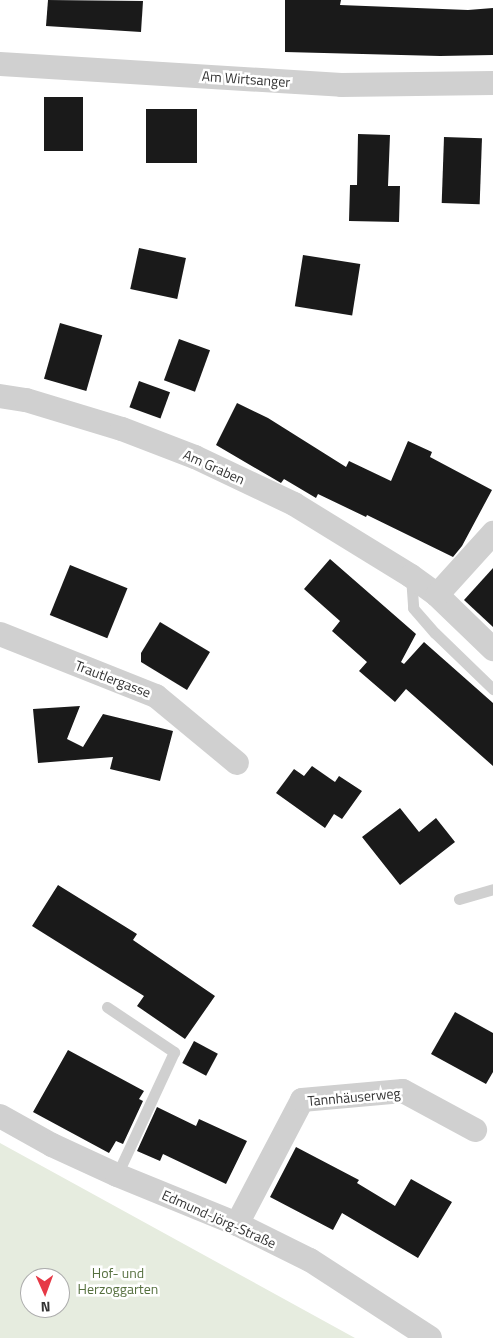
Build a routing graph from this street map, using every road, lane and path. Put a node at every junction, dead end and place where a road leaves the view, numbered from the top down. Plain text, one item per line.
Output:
1 (0, 64) edge
2 (493, 84) edge
3 (0, 396) edge
4 (493, 533) edge
5 (411, 576) junction
6 (437, 595) junction
7 (0, 634) edge
8 (493, 648) edge
9 (493, 689) edge
10 (237, 763) dead end
11 (493, 889) edge
12 (459, 899) dead end
13 (106, 1007) dead end
14 (0, 1116) edge
15 (475, 1130) dead end
16 (118, 1175) junction
17 (237, 1224) junction
18 (430, 1338) edge

1 - 2 street, Am Wirtsanger
3 - 5 street, Am Graben
4 - 6 street
5 - 6 street, Am Graben
5 - 9 lane
6 - 8 street, Am Graben
7 - 10 street, Trautlergasse
11 - 12 lane
13 - 16 lane
14 - 16 street, Edmund-Jörg-Straße
15 - 17 street, Tannhäuserweg
16 - 17 street, Edmund-Jörg-Straße
17 - 18 street, Edmund-Jörg-Straße

